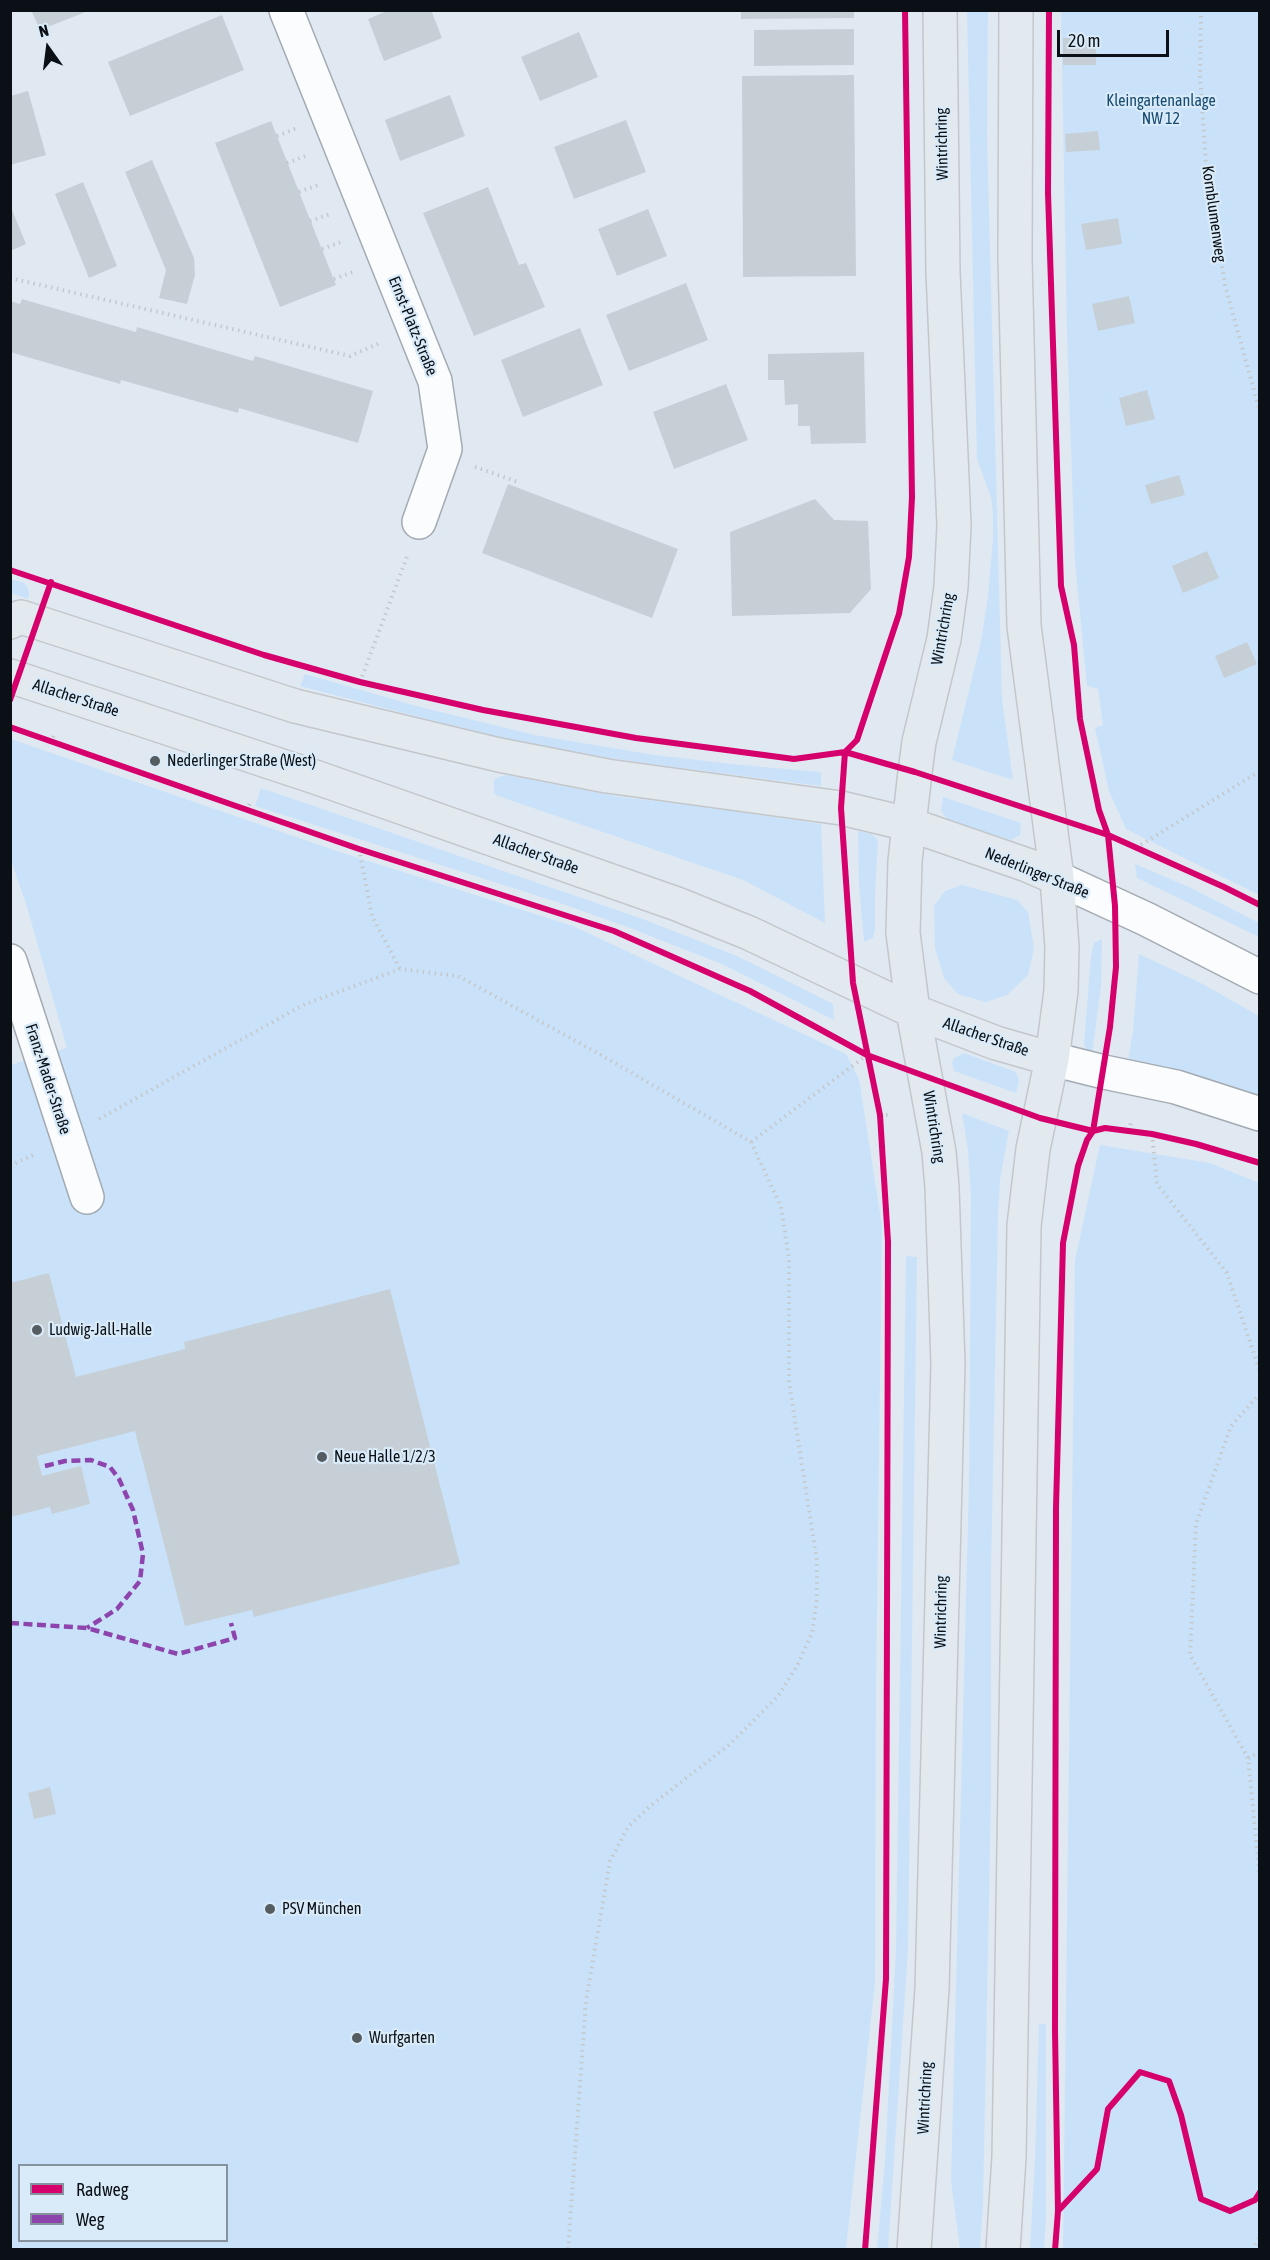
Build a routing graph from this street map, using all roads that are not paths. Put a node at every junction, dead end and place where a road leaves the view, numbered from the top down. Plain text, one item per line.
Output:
1 (286, 10) edge
2 (940, 10) edge
3 (1016, 10) edge
4 (419, 522) road end
5 (10, 622) edge
6 (10, 676) edge
7 (908, 824) junction
8 (1057, 878) junction
9 (10, 961) edge
10 (1260, 977) edge
11 (913, 1011) junction
12 (1052, 1059) junction
13 (1260, 1114) edge
14 (87, 1197) dead end
15 (914, 2250) edge
16 (1004, 2250) edge

1 - 4 street, Ernst-Platz-Straße
2 - 7 main road, Wintrichring
3 - 8 main road
5 - 7 main road
6 - 11 main road, Allacher Straße
7 - 8 main road, Nederlinger Straße
7 - 11 main road, Wintrichring
8 - 10 street, Nederlinger Straße
8 - 12 main road
9 - 14 street, Franz-Mader-Straße
11 - 12 main road, Allacher Straße
11 - 15 main road, Wintrichring
12 - 13 street
12 - 16 main road

